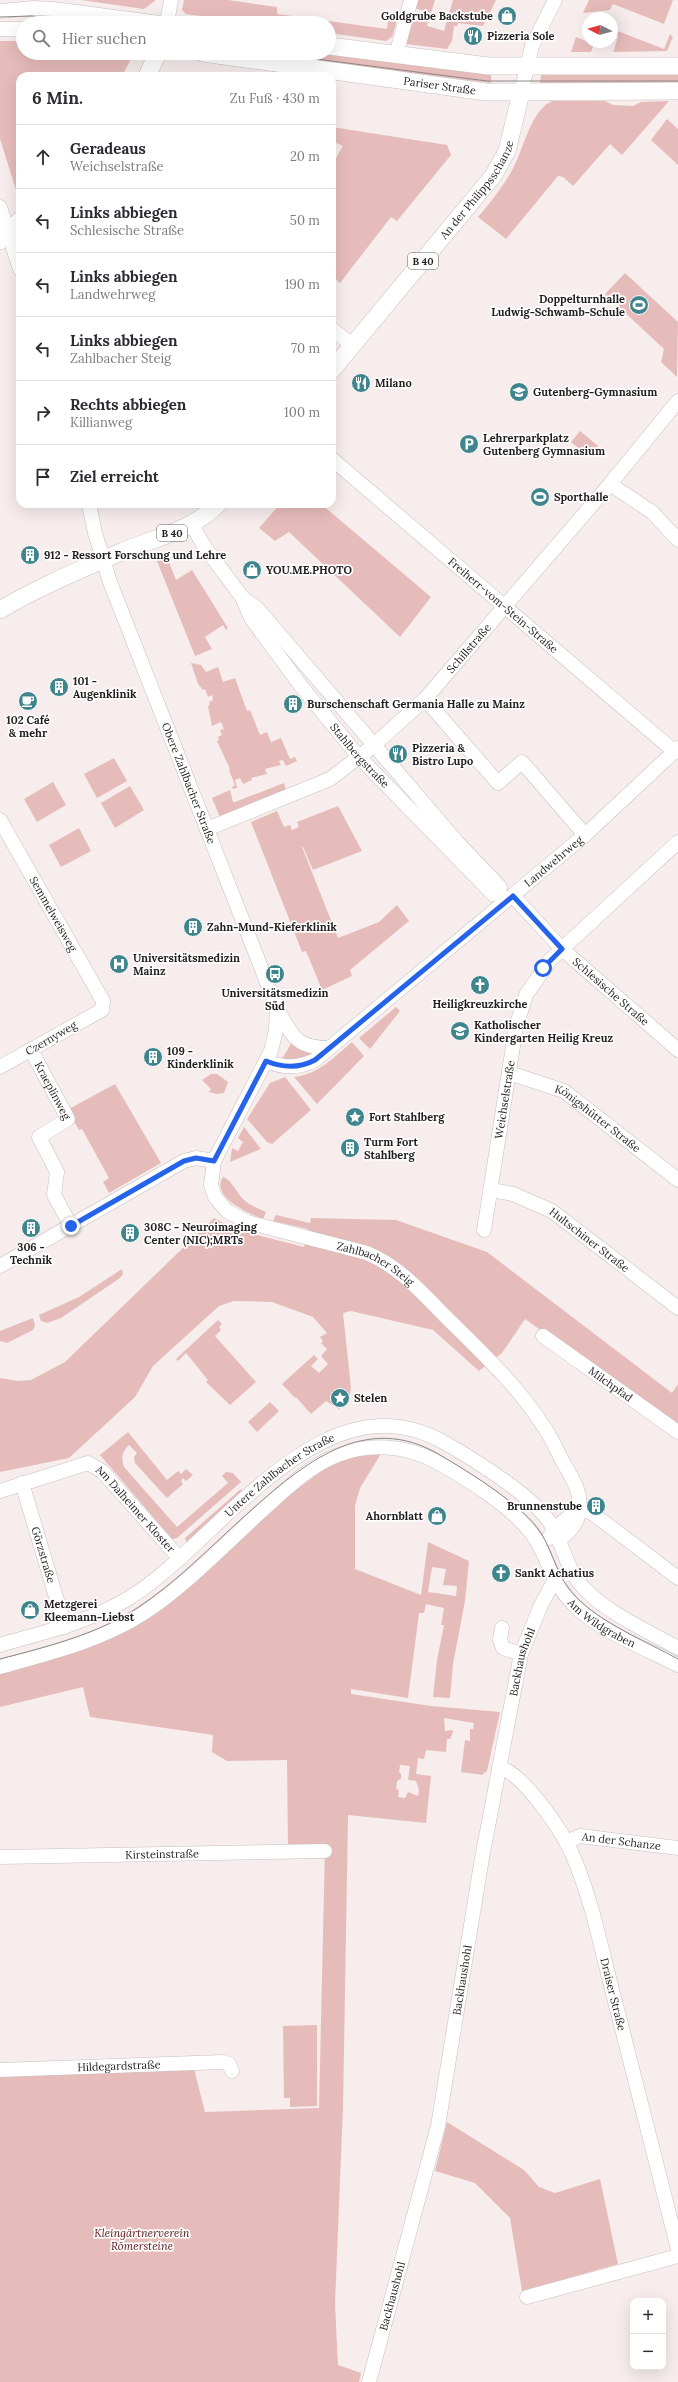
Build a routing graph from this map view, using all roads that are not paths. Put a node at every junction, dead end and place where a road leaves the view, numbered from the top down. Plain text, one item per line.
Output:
1 (171, 0) edge
2 (411, 0) edge
3 (555, 0) edge
4 (0, 11) edge
5 (106, 16) edge
6 (168, 16) edge
7 (0, 29) edge
8 (16, 29) edge
9 (336, 47) edge
10 (396, 55) junction
11 (155, 60) edge
12 (245, 60) edge
13 (678, 66) edge
14 (526, 67) junction
15 (149, 72) edge
16 (318, 72) edge
17 (336, 74) edge
18 (678, 91) edge
19 (521, 93) junction
20 (0, 207) edge
21 (16, 224) edge
22 (4, 236) edge
23 (16, 260) edge
24 (336, 332) edge
25 (352, 345) junction
26 (336, 360) edge
27 (678, 401) edge
28 (336, 462) edge
29 (610, 484) junction
30 (90, 508) edge
31 (214, 508) edge
32 (192, 525) junction
33 (678, 540) edge
34 (103, 561) junction
35 (242, 597) junction
36 (506, 606) junction
37 (0, 610) edge
38 (426, 699) junction
39 (373, 746) junction
40 (676, 750) edge
41 (359, 757) junction
42 (0, 820) edge
43 (207, 829) junction
44 (585, 835) junction
45 (678, 842) edge
46 (506, 896) junction
47 (562, 949) junction
48 (277, 1008) junction
49 (102, 1010) joint
50 (675, 1042) edge
51 (329, 1048) junction
52 (31, 1050) junction
53 (266, 1061) junction
54 (0, 1067) edge
55 (509, 1073) junction
56 (214, 1161) junction
57 (678, 1180) edge
58 (491, 1190) junction
59 (71, 1226) junction
60 (484, 1230) dead end
61 (0, 1266) edge
62 (678, 1308) edge
63 (543, 1336) dead end
64 (678, 1432) edge
65 (22, 1483) junction
66 (0, 1491) edge
67 (580, 1508) junction
68 (525, 1525) junction
69 (554, 1536) junction
70 (180, 1559) junction
71 (546, 1560) junction
72 (573, 1573) junction
73 (678, 1578) edge
74 (555, 1580) junction
75 (65, 1627) junction
76 (502, 1628) dead end
77 (0, 1645) edge
78 (678, 1648) edge
79 (521, 1654) junction
80 (678, 1665) edge
81 (0, 1667) edge
82 (499, 1767) junction
83 (566, 1842) junction
84 (678, 1848) edge
85 (325, 1851) dead end
86 (0, 1857) edge
87 (0, 2070) edge
88 (232, 2071) dead end
89 (678, 2249) edge
90 (678, 2256) edge
91 (527, 2297) dead end
92 (369, 2382) edge

1 - 6 street
2 - 10 street
3 - 14 street, An der Philippsschanze
4 - 5 street
7 - 8 street
9 - 10 main road
10 - 14 main road
11 - 15 main road
12 - 16 main road, Pariser Straße
13 - 14 main road
14 - 19 street, An der Philippsschanze
17 - 19 main road, Pariser Straße
18 - 19 main road, Pariser Straße
19 - 25 main road, An der Philippsschanze / B 40
20 - 22 street
21 - 22 main road
22 - 23 street
24 - 25 street
25 - 26 main road, An der Philippsschanze / B 40
27 - 29 street, Schillstraße
28 - 36 street, Freiherr-vom-Stein-Straße
29 - 33 street
29 - 36 street, Schillstraße
30 - 34 street, Obere Zahlbacher Straße
31 - 32 main road, B 40
32 - 34 main road, B 40
32 - 35 street, Stahlbergstraße
34 - 37 main road, B 40
34 - 43 street, Obere Zahlbacher Straße
35 - 39 street, Stahlbergstraße
35 - 41 street, Stahlbergstraße
36 - 38 street, Schillstraße
36 - 40 street, Freiherr-vom-Stein-Straße
38 - 39 street, Schillstraße
38 - 44 street
39 - 41 street, Schillstraße
39 - 46 street, Stahlbergstraße
40 - 44 street, Landwehrweg
41 - 43 street, Schillstraße
41 - 46 street, Stahlbergstraße
42 - 49 street, Semmelweisweg
43 - 48 street, Obere Zahlbacher Straße
44 - 46 street, Landwehrweg
45 - 47 street, Weichselstraße
46 - 47 street, Schlesische Straße
46 - 51 street, Landwehrweg
47 - 50 street, Schlesische Straße
47 - 55 street, Weichselstraße
48 - 51 street
48 - 53 street, Obere Zahlbacher Straße
49 - 52 street, Czernyweg
51 - 53 street, Landwehrweg
52 - 54 street, Czernyweg
52 - 59 street, Kraeplinweg
53 - 56 street, Zahlbacher Steig
55 - 57 street, Königshütter Straße
55 - 58 street, Weichselstraße
56 - 59 street
56 - 67 street, Zahlbacher Steig
58 - 60 street, Weichselstraße
58 - 62 street, Hultschiner Straße
59 - 61 street
63 - 64 street, Milchpfad
65 - 66 street
65 - 70 street, Am Dalheimer Kloster
65 - 75 street, Görzstraße
67 - 69 street
67 - 73 street
68 - 69 street
68 - 71 street, Untere Zahlbacher Straße
68 - 81 street, Untere Zahlbacher Straße
69 - 70 street, Untere Zahlbacher Straße
69 - 71 street
69 - 72 street, Am Wildgraben
70 - 75 street, Untere Zahlbacher Straße
71 - 74 street, Am Wildgraben
72 - 74 street
72 - 78 street, Am Wildgraben
74 - 79 street, Backhaushohl
74 - 80 street, Am Wildgraben
75 - 77 street, Untere Zahlbacher Straße
76 - 79 street
79 - 82 street, Backhaushohl
82 - 83 street, Draiser Straße
82 - 92 street, Backhaushohl
83 - 84 street, An der Schanze
83 - 89 street, Draiser Straße
85 - 86 street, Kirsteinstraße
87 - 88 street, Hildegardstraße
90 - 91 street

